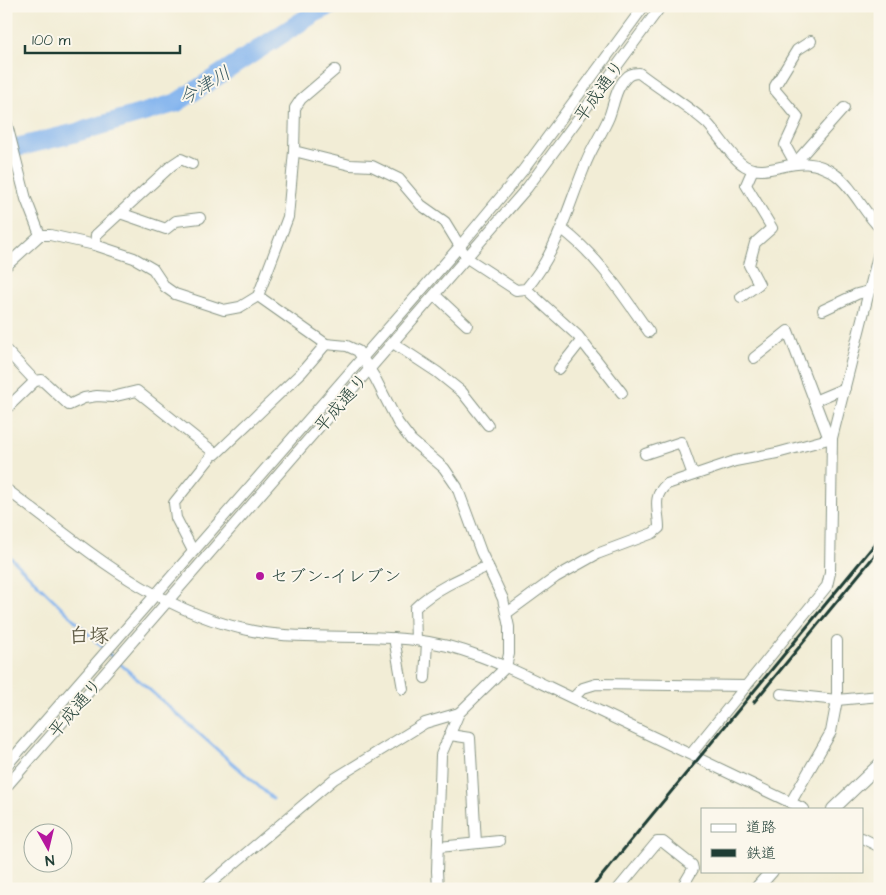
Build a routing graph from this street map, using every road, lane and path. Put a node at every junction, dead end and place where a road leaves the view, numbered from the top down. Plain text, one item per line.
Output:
1 (644, 6) edge
2 (661, 6) edge
3 (810, 41) dead end
4 (605, 58) junction
5 (617, 66) junction
6 (335, 70) dead end
7 (629, 76) junction
8 (844, 108) dead end
9 (6, 121) edge
10 (294, 151) junction
11 (795, 163) junction
12 (192, 164) dead end
13 (753, 169) junction
14 (120, 213) junction
15 (200, 218) dead end
16 (880, 228) edge
17 (562, 229) junction
18 (40, 236) junction
19 (95, 245) junction
20 (460, 246) junction
21 (880, 248) edge
22 (467, 258) junction
23 (6, 266) edge
24 (526, 289) junction
25 (869, 291) junction
26 (435, 295) junction
27 (258, 296) junction
28 (741, 297) dead end
29 (823, 310) dead end
30 (466, 325) dead end
31 (649, 332) dead end
32 (582, 341) junction
33 (394, 343) junction
34 (326, 344) junction
35 (6, 350) edge
36 (363, 358) junction
37 (754, 358) dead end
38 (559, 369) dead end
39 (370, 370) junction
40 (35, 381) junction
41 (845, 388) junction
42 (622, 392) dead end
43 (814, 401) junction
44 (6, 409) edge
45 (488, 425) dead end
46 (831, 439) junction
47 (214, 453) junction
48 (645, 454) dead end
49 (692, 475) junction
50 (6, 489) edge
51 (192, 551) junction
52 (488, 566) junction
53 (155, 596) junction
54 (168, 602) junction
55 (507, 613) junction
56 (394, 638) junction
57 (416, 640) junction
58 (837, 641) dead end
59 (427, 642) junction
60 (506, 667) junction
61 (426, 678) dead end
62 (746, 686) junction
63 (403, 689) dead end
64 (781, 694) dead end
65 (880, 696) edge
66 (573, 698) junction
67 (837, 700) junction
68 (459, 714) junction
69 (450, 735) junction
70 (691, 754) junction
71 (880, 764) edge
72 (6, 766) edge
73 (6, 787) edge
74 (791, 802) junction
75 (802, 808) edge
76 (833, 808) edge
77 (864, 839) edge
78 (499, 841) dead end
79 (476, 843) junction
80 (439, 847) junction
81 (880, 847) edge
82 (771, 872) edge
83 (758, 888) edge
84 (204, 889) edge
85 (438, 889) edge
86 (618, 889) edge
87 (681, 889) edge

1 - 4 street, 平成通り
2 - 5 street, 平成通り
3 - 11 street
4 - 5 street
4 - 20 street, 平成通り
5 - 7 street
5 - 22 street, 平成通り
6 - 10 street
7 - 13 street
7 - 17 street
8 - 11 street
9 - 18 street
10 - 20 street
10 - 27 street
11 - 13 street
11 - 16 street
12 - 14 street
13 - 28 street
14 - 15 street
14 - 19 street
17 - 24 street
17 - 31 street
18 - 19 street
18 - 23 street
19 - 27 street
20 - 22 street
20 - 36 street, 平成通り
21 - 25 street
22 - 24 street
22 - 26 street, 平成通り
24 - 32 street
25 - 29 street
25 - 41 street
26 - 30 street
26 - 33 street, 平成通り
27 - 34 street
32 - 38 street
32 - 42 street
33 - 39 street, 平成通り
33 - 45 street
34 - 36 street
34 - 47 street
35 - 40 street
36 - 39 street
36 - 51 street, 平成通り
37 - 43 street
39 - 52 street
39 - 54 street, 平成通り
40 - 44 street
40 - 47 street
41 - 43 street
41 - 46 street
43 - 46 street
46 - 49 street
46 - 62 street
47 - 51 street
48 - 49 street
49 - 55 street
50 - 53 street
51 - 53 street, 平成通り
52 - 55 street
52 - 57 street
53 - 54 street
53 - 72 street, 平成通り
54 - 56 street
54 - 73 street, 平成通り
55 - 60 street
56 - 57 street
56 - 63 street
57 - 59 street
58 - 67 street
59 - 60 street
59 - 61 street
60 - 66 street
60 - 68 street
62 - 66 street
62 - 70 street
64 - 67 street
65 - 67 street
66 - 70 street
67 - 74 street
68 - 69 street
68 - 84 street
69 - 79 street
69 - 80 street
70 - 74 street
71 - 76 main road
74 - 75 street
77 - 81 street
78 - 79 street
79 - 80 street
80 - 85 street
82 - 83 main road
86 - 87 street

